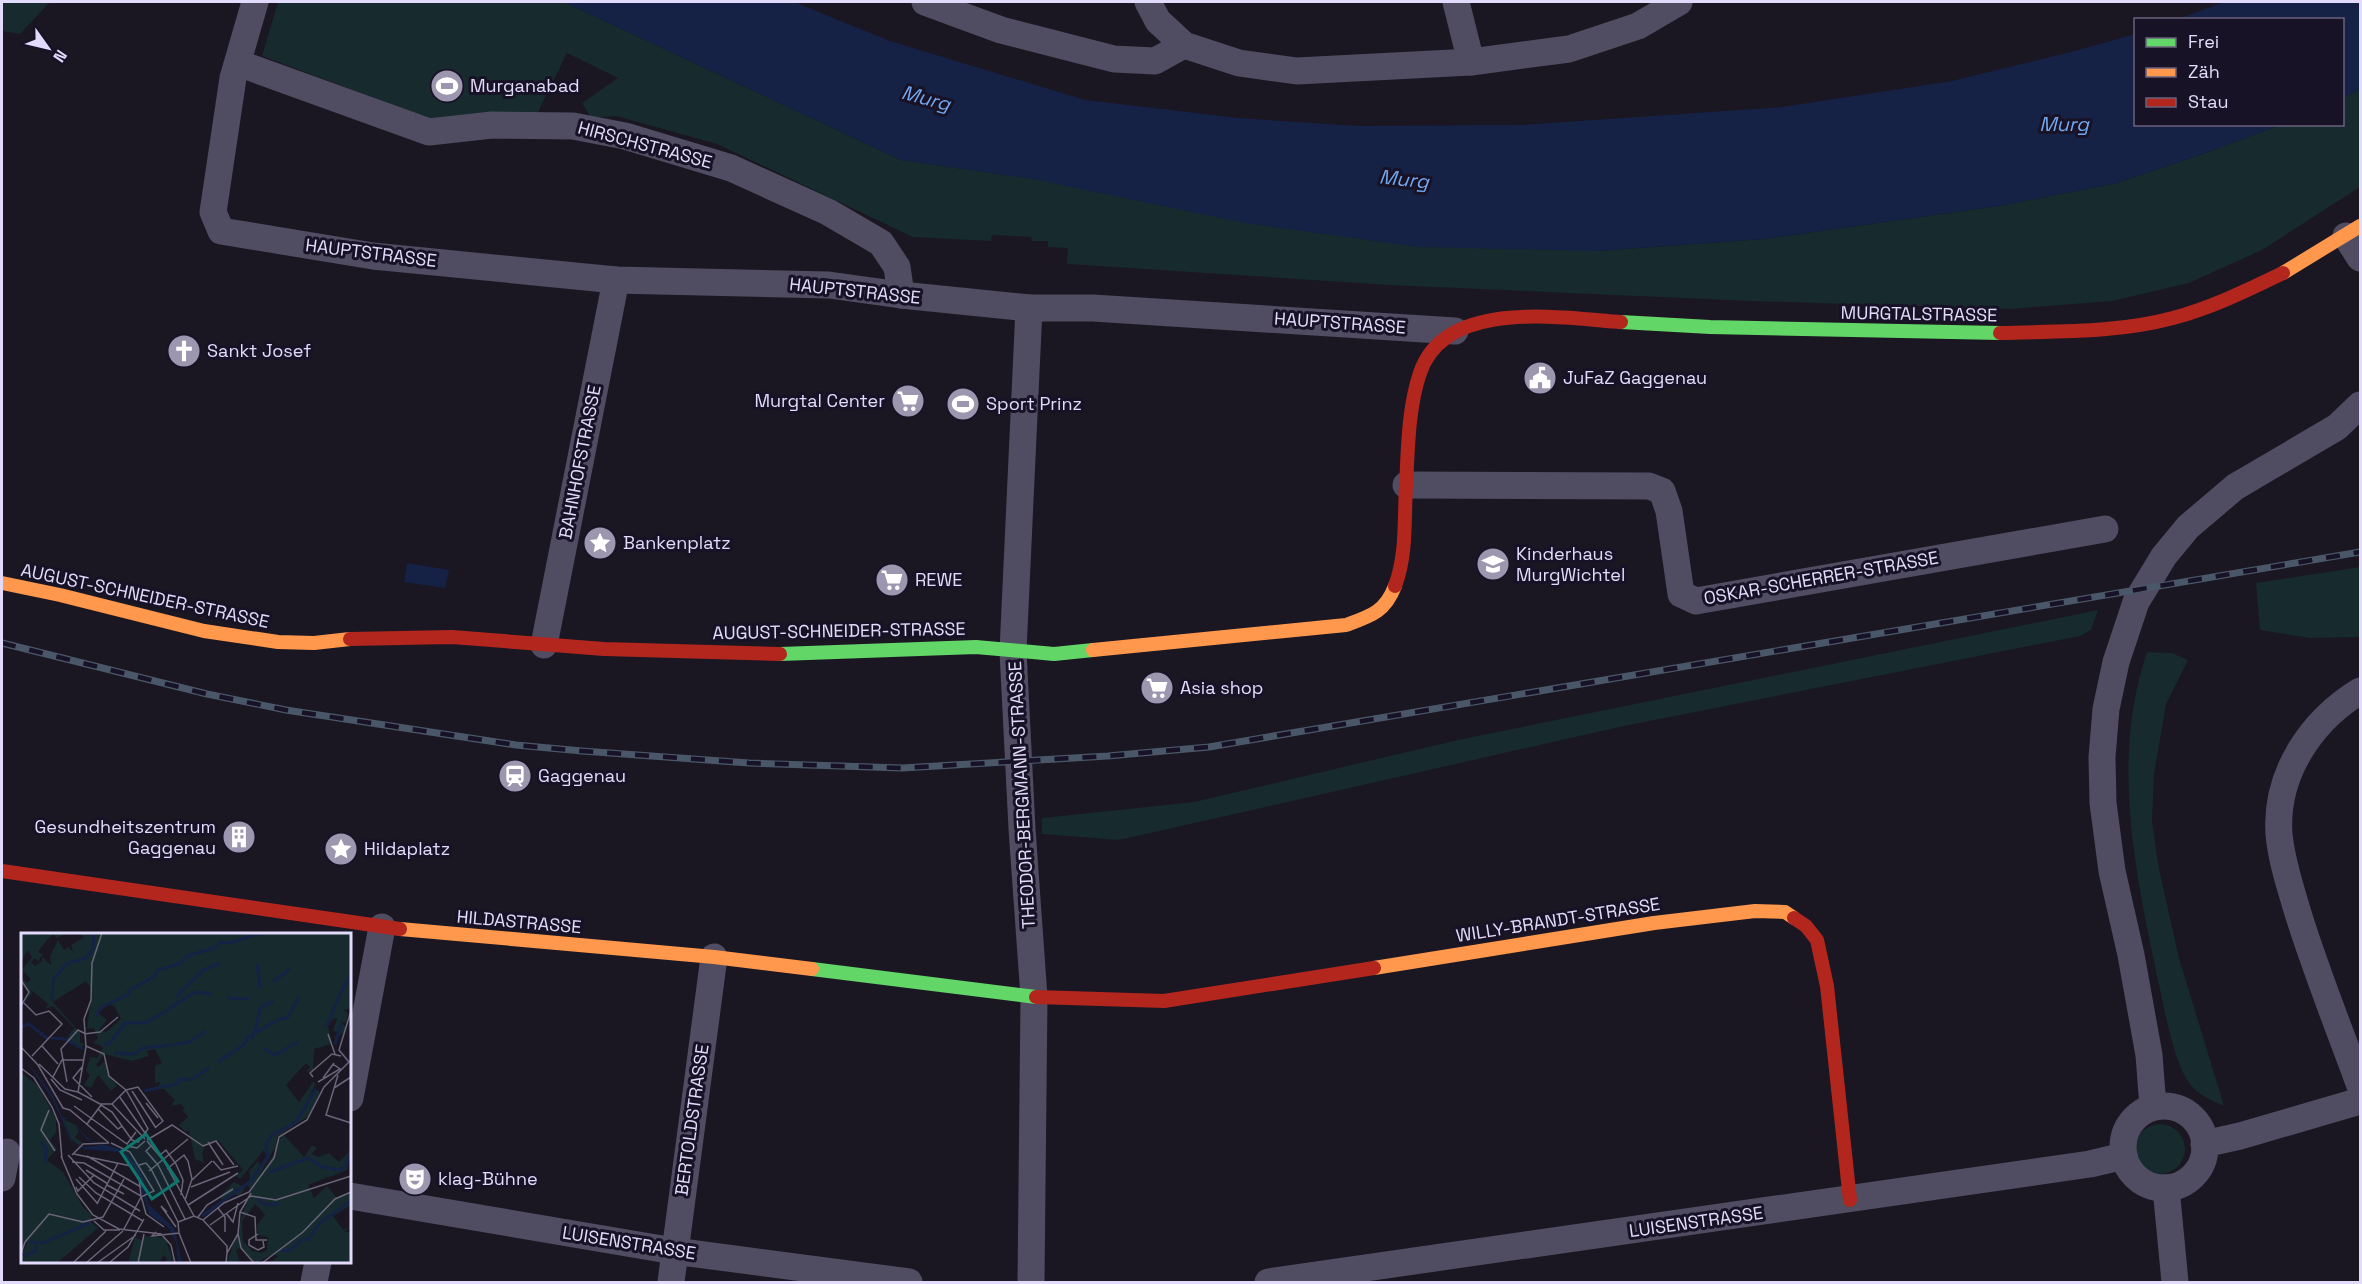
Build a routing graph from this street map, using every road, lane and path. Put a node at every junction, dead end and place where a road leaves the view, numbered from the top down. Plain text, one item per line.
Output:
1 (255, 2) edge
2 (925, 2) edge
3 (1148, 2) edge
4 (1456, 2) edge
5 (1679, 2) edge
6 (1184, 45) junction
7 (1471, 62) junction
8 (238, 63) junction
9 (2353, 231) edge
10 (2361, 258) edge
11 (616, 280) junction
12 (901, 295) junction
13 (1029, 308) junction
14 (1455, 331) junction
15 (2361, 405) edge
16 (1406, 486) junction
17 (2105, 529) dead end
18 (2, 583) edge
19 (544, 645) junction
20 (1013, 651) junction
21 (2361, 691) edge
22 (2, 871) edge
23 (382, 927) junction
24 (714, 957) junction
25 (1034, 997) junction
26 (2361, 1086) edge
27 (351, 1093) edge
28 (2361, 1101) edge
29 (2153, 1107) junction
30 (2205, 1144) junction
31 (10, 1152) edge
32 (2124, 1156) junction
33 (2, 1179) edge
34 (2166, 1188) junction
35 (351, 1197) edge
36 (1850, 1200) junction
37 (674, 1251) junction
38 (318, 1263) edge
39 (1327, 1279) edge
40 (314, 1282) edge
41 (671, 1282) edge
42 (909, 1282) edge
43 (1030, 1282) edge
44 (1268, 1282) edge
45 (2175, 1282) edge

1 - 8 street
2 - 6 street
3 - 6 street
4 - 7 street
5 - 7 street
6 - 7 street
8 - 11 street, HAUPTSTRASSE
8 - 12 street, HIRSCHSTRASSE
9 - 10 street
9 - 14 street, MURGTALSTRASSE
11 - 12 street, HAUPTSTRASSE
11 - 19 street, BAHNHOFSTRASSE
12 - 13 street, HAUPTSTRASSE
13 - 14 street, HAUPTSTRASSE
13 - 20 street, THEODOR-BERGMANN-STRASSE
14 - 16 street, AUGUST-SCHNEIDER-STRASSE
15 - 29 street
16 - 17 street, OSKAR-SCHERRER-STRASSE
16 - 20 street, AUGUST-SCHNEIDER-STRASSE
18 - 19 street, AUGUST-SCHNEIDER-STRASSE
19 - 20 street, AUGUST-SCHNEIDER-STRASSE
20 - 25 street, THEODOR-BERGMANN-STRASSE
21 - 26 street
22 - 23 street, HILDASTRASSE
23 - 24 street, HILDASTRASSE
23 - 27 street
24 - 25 street, HILDASTRASSE
24 - 37 street, BERTOLDSTRASSE
25 - 36 street, WILLY-BRANDT-STRASSE
25 - 43 street, THEODOR-BERGMANN-STRASSE
28 - 30 street
29 - 30 street
29 - 32 street
30 - 34 street
31 - 33 street
32 - 34 street
32 - 36 street, LUISENSTRASSE
34 - 45 street
35 - 37 street, LUISENSTRASSE
36 - 39 street, LUISENSTRASSE
37 - 41 street, BERTOLDSTRASSE
37 - 42 street, LUISENSTRASSE
38 - 40 street
39 - 44 street, LUISENSTRASSE

